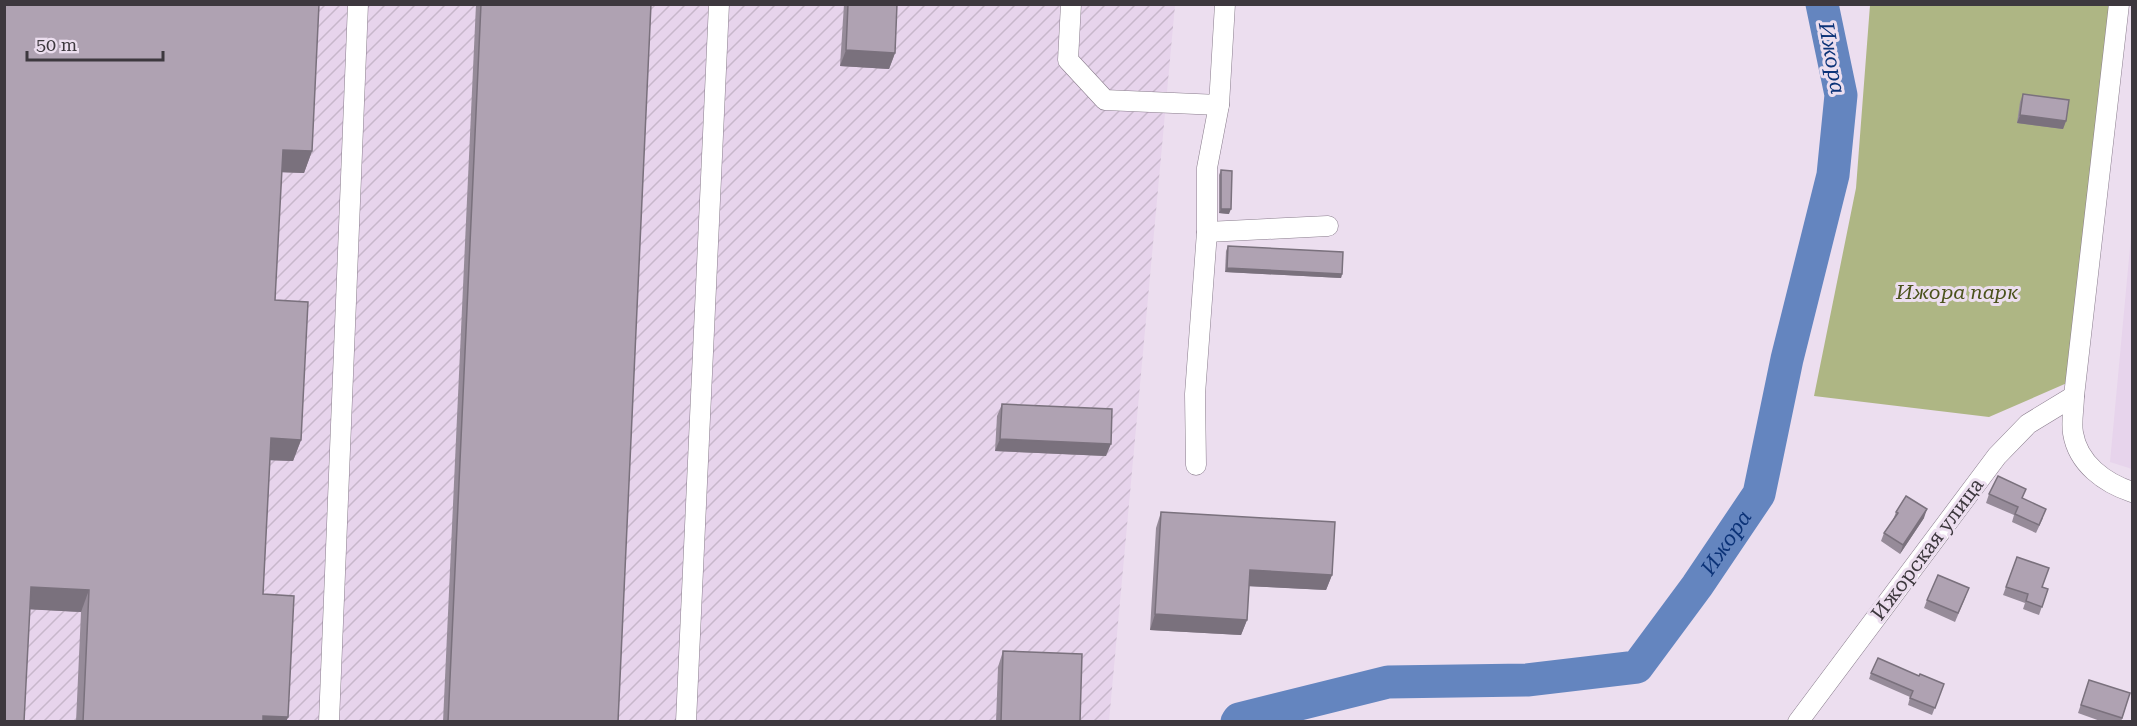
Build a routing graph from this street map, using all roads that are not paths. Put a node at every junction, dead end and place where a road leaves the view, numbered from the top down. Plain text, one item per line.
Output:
1 (358, 4) edge
2 (719, 4) edge
3 (1071, 4) edge
4 (1225, 4) edge
5 (2119, 4) edge
6 (1219, 105) junction
7 (1328, 226) dead end
8 (1207, 232) junction
9 (2074, 396) junction
10 (1196, 465) dead end
11 (2133, 492) edge
12 (329, 722) edge
13 (686, 722) edge
14 (1798, 722) edge

1 - 12 street
2 - 13 street
3 - 6 street
4 - 6 street
5 - 9 street
6 - 8 street
7 - 8 street
8 - 10 street
9 - 11 street
9 - 14 street, Ижорская улица

